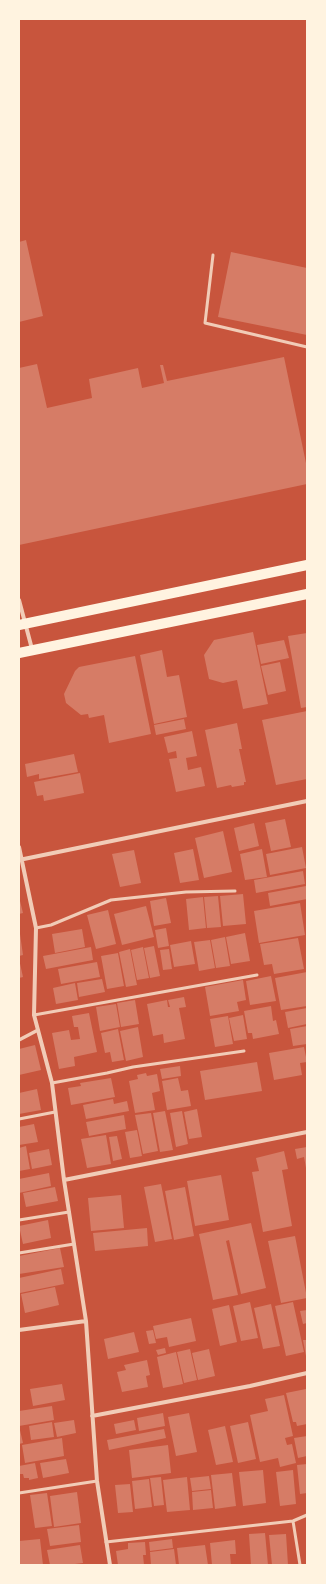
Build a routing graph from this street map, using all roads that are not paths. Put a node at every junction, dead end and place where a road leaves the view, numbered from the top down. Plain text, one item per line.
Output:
1 (213, 255) dead end
2 (307, 347) edge
3 (307, 565) edge
4 (307, 594) edge
5 (19, 600) edge
6 (23, 624) edge
7 (32, 650) junction
8 (19, 653) edge
9 (307, 801) edge
10 (19, 847) edge
11 (20, 860) edge
12 (235, 891) dead end
13 (36, 928) junction
14 (257, 975) dead end
15 (34, 1016) junction
16 (38, 1030) junction
17 (19, 1040) edge
18 (244, 1051) dead end
19 (52, 1083) junction
20 (55, 1112) junction
21 (19, 1119) edge
22 (307, 1132) edge
23 (64, 1180) junction
24 (69, 1212) junction
25 (19, 1220) edge
26 (74, 1244) junction
27 (19, 1253) edge
28 (86, 1321) junction
29 (19, 1330) edge
30 (307, 1373) edge
31 (92, 1416) junction
32 (97, 1481) junction
33 (19, 1493) edge
34 (307, 1515) edge
35 (294, 1521) junction
36 (106, 1542) junction
37 (110, 1565) edge
38 (300, 1565) edge

1 - 2 lane
3 - 6 main road
4 - 7 main road
5 - 6 street
6 - 7 street
7 - 8 main road
9 - 11 street
10 - 11 street
11 - 13 street
12 - 13 lane
13 - 15 street
14 - 15 lane
15 - 16 street
16 - 17 street
16 - 19 street
18 - 19 lane
19 - 20 street
20 - 21 lane
20 - 23 street
22 - 23 street
23 - 24 street
24 - 25 lane
24 - 26 street
26 - 27 lane
26 - 28 street
28 - 29 street
28 - 31 street
30 - 31 street
31 - 32 street
32 - 33 lane
32 - 36 street
34 - 35 lane
35 - 36 lane
35 - 38 lane
36 - 37 street

